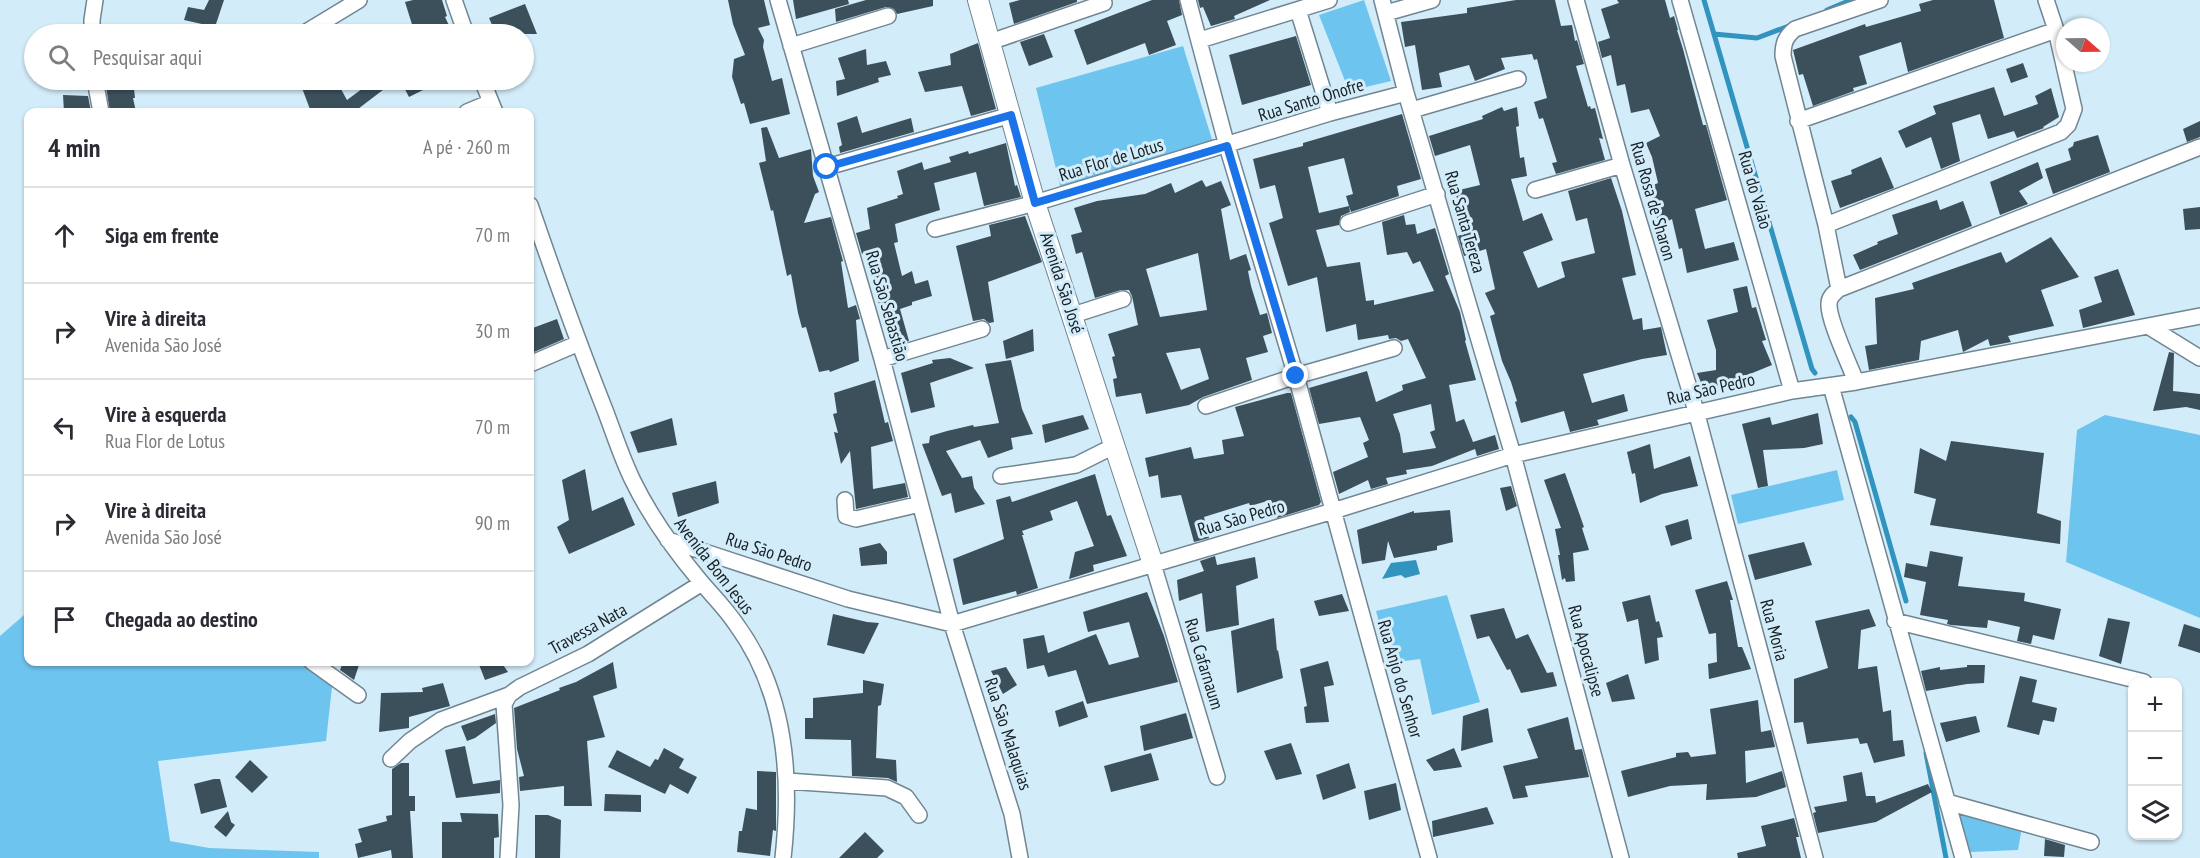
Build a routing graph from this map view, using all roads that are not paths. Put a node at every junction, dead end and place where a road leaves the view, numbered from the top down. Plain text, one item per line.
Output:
1 (95, 0) edge
2 (359, 0) edge
3 (454, 0) edge
4 (778, 0) edge
5 (978, 0) edge
6 (1188, 0) edge
7 (1329, 0) edge
8 (1432, 0) edge
9 (1576, 0) edge
10 (1680, 0) edge
11 (1880, 0) edge
12 (2046, 0) edge
13 (1104, 3) dead end
14 (1384, 7) edge
15 (1298, 9) junction
16 (888, 16) dead end
17 (92, 24) edge
18 (319, 24) edge
19 (462, 24) edge
20 (2056, 30) joint
21 (1200, 40) junction
22 (990, 42) junction
23 (791, 46) junction
24 (2066, 72) edge
25 (1518, 78) dead end
26 (97, 90) edge
27 (486, 90) edge
28 (1406, 93) junction
29 (493, 107) edge
30 (100, 108) edge
31 (1412, 110) junction
32 (1330, 113) junction
33 (1011, 115) junction
34 (1798, 121) junction
35 (1227, 146) junction
36 (2200, 147) edge
37 (1622, 165) junction
38 (827, 167) junction
39 (1535, 190) dead end
40 (1437, 194) junction
41 (1035, 203) junction
42 (534, 216) edge
43 (1348, 223) dead end
44 (1826, 225) junction
45 (935, 229) dead end
46 (1839, 289) junction
47 (1123, 299) dead end
48 (1073, 315) junction
49 (2200, 316) edge
50 (2148, 326) junction
51 (982, 329) dead end
52 (579, 343) junction
53 (1394, 348) dead end
54 (882, 358) junction
55 (2200, 358) edge
56 (534, 362) edge
57 (1296, 376) junction
58 (1856, 382) junction
59 (1831, 386) junction
60 (1792, 391) junction
61 (1206, 406) dead end
62 (1696, 411) junction
63 (1114, 446) junction
64 (1513, 455) junction
65 (1001, 476) dead end
66 (845, 500) dead end
67 (920, 504) junction
68 (1333, 511) junction
69 (668, 540) junction
70 (1153, 564) junction
71 (702, 583) junction
72 (1895, 621) junction
73 (952, 624) junction
74 (318, 666) edge
75 (2128, 678) edge
76 (358, 695) dead end
77 (509, 695) junction
78 (391, 759) dead end
79 (1217, 777) dead end
80 (787, 781) junction
81 (1947, 802) junction
82 (919, 815) dead end
83 (2091, 842) dead end
84 (508, 858) edge
85 (783, 858) edge
86 (1020, 858) edge
87 (1430, 858) edge
88 (1621, 858) edge
89 (1815, 858) edge
90 (1963, 858) edge

1 - 17 street
2 - 18 street
3 - 19 street
4 - 23 street, Rua São Sebastião
5 - 22 street, Avenida São José
6 - 21 street
7 - 15 street
8 - 14 street
9 - 37 street, Rua Rosa de Sharon
10 - 60 street, Rua do Valão
11 - 34 street
12 - 20 street
13 - 22 street
14 - 28 street, Rua Santa Tereza
15 - 21 street
15 - 32 street
16 - 23 street
20 - 34 street
21 - 35 street
22 - 33 street, Avenida São José
23 - 38 street, Rua São Sebastião
24 - 44 street
25 - 31 street
26 - 30 street
27 - 29 street
28 - 31 street, Rua Santa Tereza
28 - 32 street, Rua Santo Onofre
31 - 40 street, Rua Santa Tereza
32 - 35 street, Rua Santo Onofre
33 - 38 street
33 - 41 street, Avenida São José
34 - 44 street
35 - 41 street, Rua Flor de Lotus
35 - 57 street
36 - 46 street
37 - 39 street
37 - 62 street, Rua Rosa de Sharon
38 - 54 street, Rua São Sebastião
40 - 43 street
40 - 64 street, Rua Santa Tereza
41 - 45 street, Rua Flor de Lotus
41 - 48 street, Avenida São José
42 - 52 street, Avenida Bom Jesus
44 - 46 street
46 - 58 street
47 - 48 street
48 - 63 street, Avenida São José
49 - 50 street, Rua São Pedro
50 - 55 street
50 - 58 street, Rua São Pedro
51 - 54 street
52 - 56 street
52 - 69 street, Avenida Bom Jesus
53 - 57 street
54 - 67 street, Rua São Sebastião
57 - 61 street
57 - 68 street
58 - 59 street, Rua São Pedro
59 - 60 street, Rua São Pedro
59 - 72 street
60 - 62 street, Rua São Pedro
62 - 64 street, Rua São Pedro
62 - 89 street, Rua Moria
63 - 65 street
63 - 70 street, Avenida São José
64 - 68 street, Rua São Pedro
64 - 88 street, Rua Apocalipse
66 - 67 street
67 - 73 street, Rua São Sebastião
68 - 70 street, Rua São Pedro
68 - 87 street, Rua Anjo do Senhor
69 - 71 street, Avenida Bom Jesus
69 - 73 street, Rua São Pedro
70 - 73 street, Rua São Pedro
70 - 79 street, Rua Cafarnaum
71 - 77 street, Travessa Nata
71 - 80 street, Avenida Bom Jesus
72 - 75 street
72 - 81 street
73 - 86 street, Rua São Malaquias
74 - 76 street
77 - 78 street, Travessa Nata
77 - 84 street
80 - 82 street
80 - 85 street, Avenida Bom Jesus
81 - 83 street
81 - 90 street

